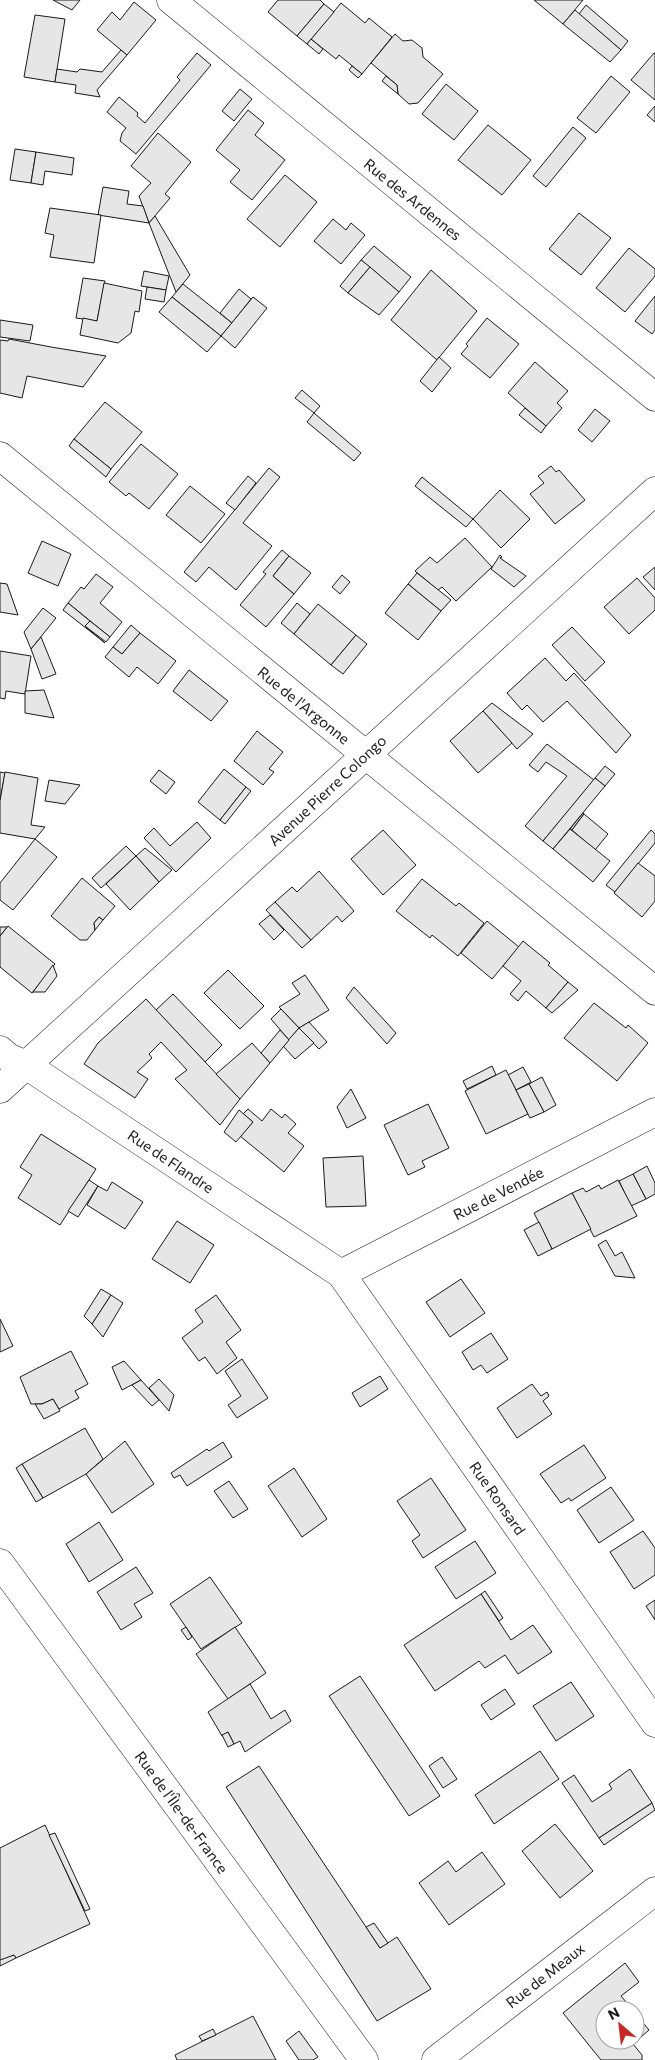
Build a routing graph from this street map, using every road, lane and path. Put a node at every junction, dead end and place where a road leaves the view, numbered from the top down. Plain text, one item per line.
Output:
1 (171, 0) edge
2 (655, 397) edge
3 (0, 456) edge
4 (655, 491) edge
5 (365, 755) junction
6 (655, 991) edge
7 (0, 1050) edge
8 (26, 1066) junction
9 (0, 1090) edge
10 (655, 1112) edge
11 (341, 1274) junction
12 (0, 1563) edge
13 (655, 1723) edge
14 (655, 1891) edge
15 (364, 2060) edge
16 (436, 2060) edge

1 - 2 street, Rue des Ardennes
3 - 5 street, Rue de l'Argonne
4 - 5 street, Avenue Pierre Colongo
5 - 6 street, Rue de l'Argonne
5 - 8 street, Avenue Pierre Colongo
7 - 8 street, Rue de Flandre
8 - 9 street, Avenue Pierre Colongo
8 - 11 street, Rue de Flandre
10 - 11 street, Rue de Vendée
11 - 13 street, Rue Ronsard
12 - 15 street, Rue de l'Île-de-France
14 - 16 street, Rue de Meaux

